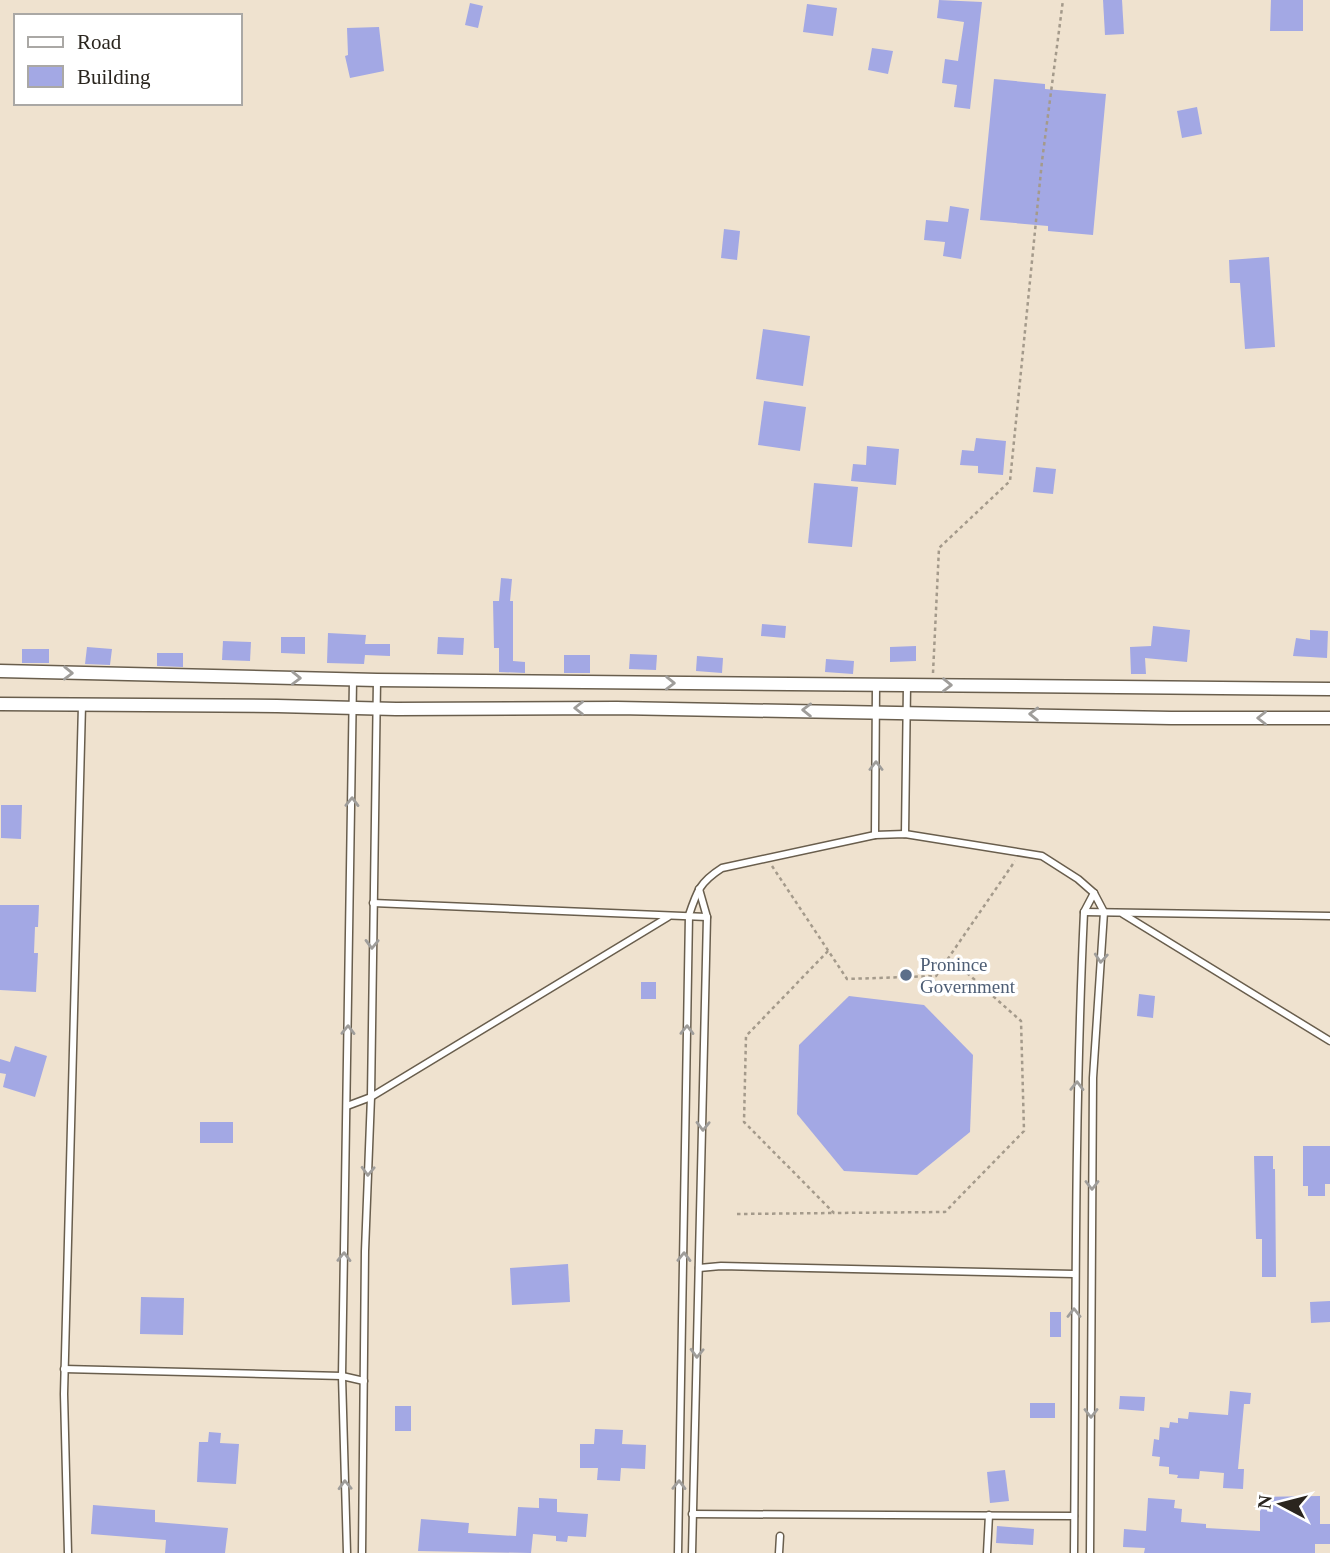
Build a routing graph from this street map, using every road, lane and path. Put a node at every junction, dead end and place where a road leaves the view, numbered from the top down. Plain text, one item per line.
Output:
1 (1063, 0) edge
2 (0, 671) edge
3 (353, 680) junction
4 (377, 680) junction
5 (876, 685) junction
6 (907, 685) junction
7 (932, 685) junction
8 (1330, 689) edge
9 (0, 704) edge
10 (82, 704) junction
11 (353, 708) junction
12 (376, 708) junction
13 (876, 711) junction
14 (907, 712) junction
15 (1330, 718) edge
16 (905, 834) junction
17 (875, 835) junction
18 (1021, 852) junction
19 (767, 858) junction
20 (699, 887) junction
21 (1094, 893) junction
22 (373, 903) junction
23 (1084, 912) junction
24 (1104, 912) junction
25 (1120, 912) junction
26 (689, 915) junction
27 (1330, 916) edge
28 (668, 917) junction
29 (707, 917) junction
30 (828, 951) junction
31 (949, 957) junction
32 (1330, 1041) edge
33 (371, 1097) junction
34 (347, 1106) junction
35 (834, 1213) junction
36 (737, 1214) dead end
37 (699, 1268) junction
38 (1074, 1274) junction
39 (64, 1369) junction
40 (342, 1376) junction
41 (364, 1381) junction
42 (692, 1514) junction
43 (989, 1515) junction
44 (1074, 1516) junction
45 (780, 1536) dead end
46 (68, 1553) edge
47 (347, 1553) edge
48 (362, 1553) edge
49 (678, 1553) edge
50 (692, 1553) edge
51 (779, 1553) edge
52 (987, 1553) edge
53 (1074, 1553) edge
54 (1090, 1553) edge

1 - 7 path
2 -> 3 street
3 - 4 street
3 - 11 lane
4 -> 5 street
4 - 12 lane
5 - 6 street
5 - 13 lane
6 - 7 street
6 - 14 lane
7 -> 8 street
9 - 10 street
10 - 11 street
10 - 39 lane
11 - 12 street
34 -> 11 lane
13 -> 12 street
12 - 22 lane
13 - 14 street
17 -> 13 lane
15 -> 14 street
14 - 16 lane
16 - 17 lane
16 - 18 lane
17 - 19 lane
18 - 21 lane
18 - 31 path
19 - 20 lane
19 - 30 path
20 - 26 lane
20 - 29 lane
21 - 23 lane
21 - 24 lane
22 - 28 lane
22 -> 33 lane
23 - 24 lane
38 -> 23 lane
24 - 25 lane
24 -> 54 lane
25 - 27 lane
25 - 32 lane
26 - 28 lane
26 - 29 lane
49 -> 26 lane
28 - 33 lane
29 -> 37 lane
30 - 31 path
30 - 35 path
31 - 35 path
33 - 34 lane
33 -> 41 lane
40 -> 34 lane
35 - 36 path
37 - 38 lane
37 -> 42 lane
44 -> 38 lane
39 - 40 lane
39 - 46 lane
40 - 41 lane
47 -> 40 lane
41 - 48 lane
42 - 43 lane
42 - 50 lane
43 - 44 lane
43 - 52 lane
44 - 53 lane
45 - 51 lane

